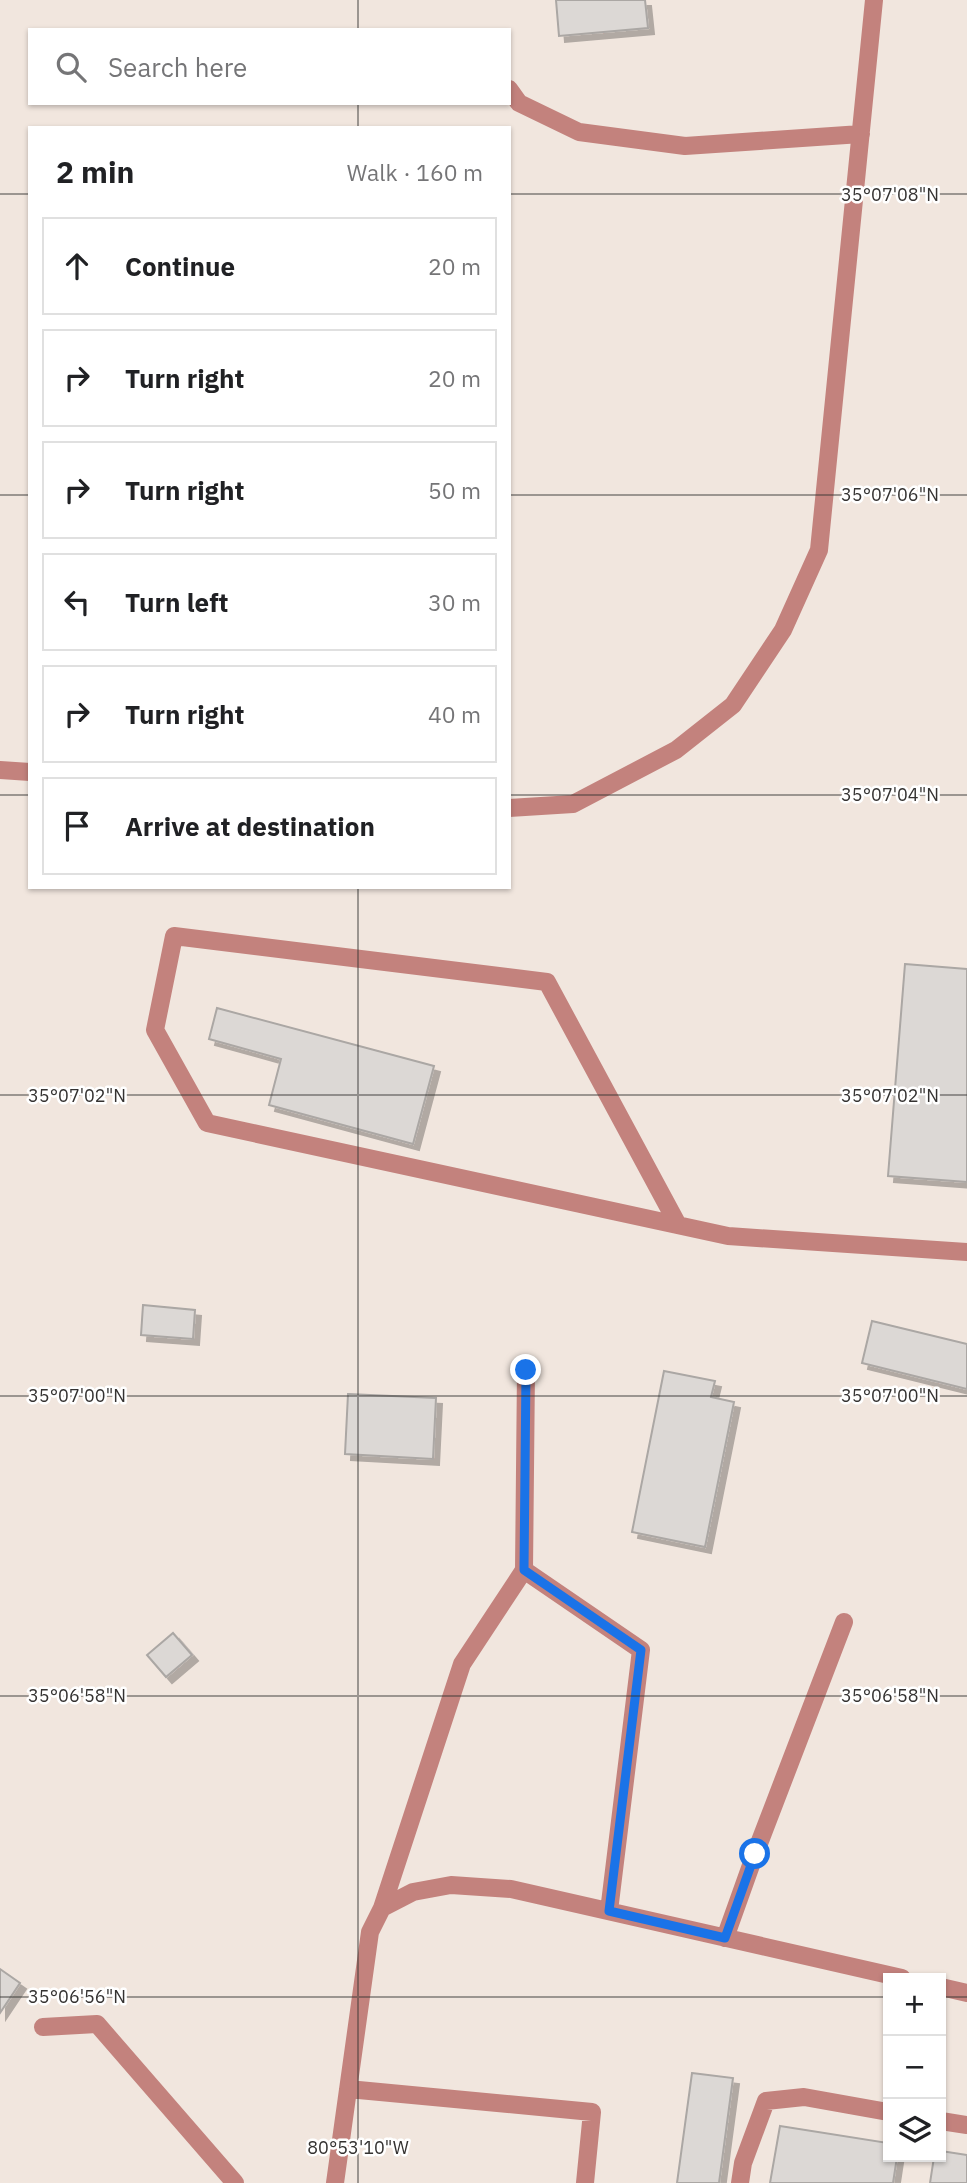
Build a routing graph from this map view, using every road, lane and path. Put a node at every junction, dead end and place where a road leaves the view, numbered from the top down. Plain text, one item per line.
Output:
1 (874, 0) edge
2 (511, 92) edge
3 (861, 134) junction
4 (0, 770) edge
5 (28, 772) edge
6 (511, 808) edge
7 (678, 1225) junction
8 (967, 1252) edge
9 (526, 1370) dead end
10 (524, 1570) junction
11 (844, 1622) dead end
12 (382, 1908) junction
13 (609, 1911) junction
14 (725, 1938) junction
15 (883, 1974) edge
16 (946, 1988) edge
17 (967, 1993) edge
18 (43, 2026) dead end
19 (348, 2089) junction
20 (883, 2111) edge
21 (946, 2122) edge
22 (967, 2125) edge
23 (235, 2183) edge
24 (335, 2183) edge
25 (585, 2183) edge
26 (740, 2183) edge

1 - 3 street
2 - 3 street
3 - 6 street
4 - 5 street
7 - 7 street
7 - 8 street
9 - 10 street
10 - 12 street
10 - 13 street
11 - 14 street
12 - 13 street
12 - 19 street
13 - 14 street
14 - 15 street
16 - 17 street
18 - 23 street
19 - 24 street
19 - 25 street
20 - 26 street
21 - 22 street

